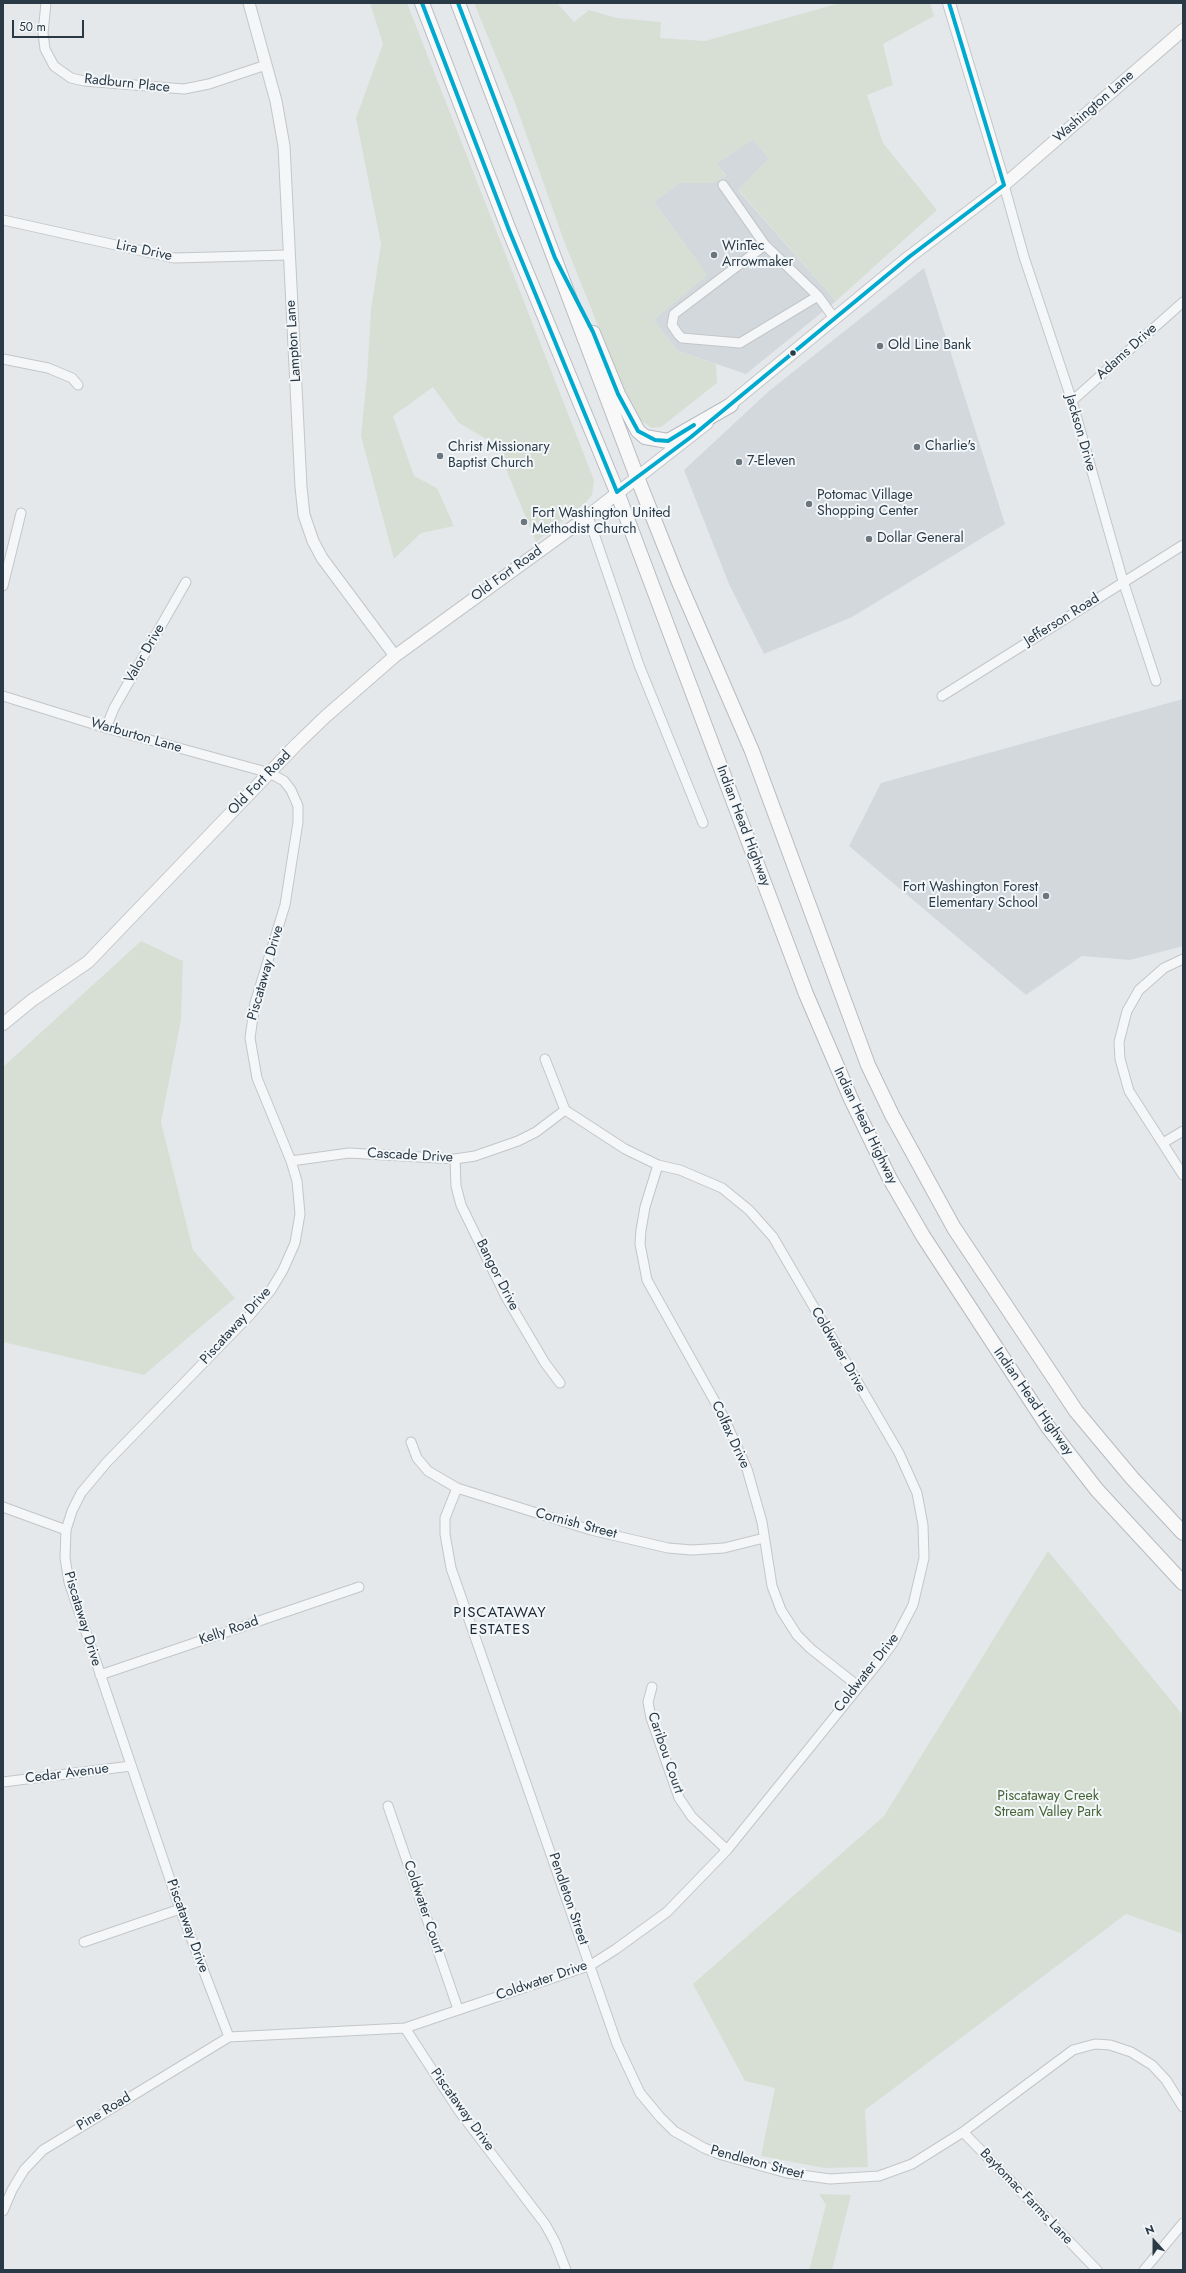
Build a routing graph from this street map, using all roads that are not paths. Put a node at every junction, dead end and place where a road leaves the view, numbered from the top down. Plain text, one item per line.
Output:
1 (46, 3) edge
2 (249, 3) edge
3 (422, 3) edge
4 (458, 3) edge
5 (949, 3) edge
6 (1183, 30) edge
7 (266, 65) junction
8 (723, 184) dead end
9 (1004, 185) junction
10 (3, 220) edge
11 (764, 245) junction
12 (288, 256) junction
13 (555, 258) junction
14 (818, 296) junction
15 (1183, 302) edge
16 (834, 318) junction
17 (3, 359) edge
18 (78, 384) dead end
19 (1072, 402) junction
20 (730, 405) junction
21 (637, 477) junction
22 (617, 492) junction
23 (21, 513) dead end
24 (588, 516) junction
25 (1183, 545) edge
26 (1123, 581) junction
27 (186, 582) dead end
28 (3, 586) edge
29 (395, 656) junction
30 (1156, 681) dead end
31 (3, 696) edge
32 (942, 696) dead end
33 (106, 728) junction
34 (270, 774) junction
35 (703, 823) dead end
36 (1183, 959) edge
37 (3, 1024) edge
38 (545, 1059) dead end
39 (565, 1110) junction
40 (1183, 1131) edge
41 (1163, 1143) junction
42 (455, 1159) junction
43 (291, 1161) junction
44 (658, 1165) junction
45 (1183, 1175) edge
46 (560, 1383) dead end
47 (411, 1442) dead end
48 (457, 1488) junction
49 (3, 1507) edge
50 (66, 1530) junction
51 (1183, 1533) edge
52 (764, 1538) junction
53 (1183, 1583) edge
54 (359, 1588) dead end
55 (100, 1675) junction
56 (858, 1686) junction
57 (652, 1687) dead end
58 (131, 1766) junction
59 (3, 1782) edge
60 (388, 1806) dead end
61 (727, 1850) junction
62 (180, 1909) junction
63 (84, 1942) dead end
64 (591, 1965) junction
65 (458, 2009) junction
66 (405, 2028) junction
67 (228, 2037) junction
68 (1183, 2107) edge
69 (963, 2132) junction
70 (3, 2211) edge
71 (1183, 2222) edge
72 (566, 2270) edge
73 (1097, 2270) edge
74 (1144, 2270) edge

1 - 7 street, Radburn Place
2 - 7 street, Lampton Lane
3 - 22 highway, Indian Head Highway
4 - 13 highway, Indian Head Highway
5 - 9 main road
6 - 9 main road, Washington Lane
7 - 12 street, Lampton Lane
8 - 11 street
9 - 16 main road, Old Fort Road
9 - 19 street, Jackson Drive
10 - 12 street, Lira Drive
11 - 14 street
11 - 14 street
12 - 29 street, Lampton Lane
13 - 20 highway
13 - 21 highway, Indian Head Highway
14 - 16 street
15 - 19 street, Adams Drive
16 - 20 main road, Old Fort Road
17 - 18 street
19 - 26 street, Jackson Drive
20 - 21 main road, Old Fort Road
21 - 22 main road, Old Fort Road
21 - 51 highway, Indian Head Highway
22 - 24 main road, Old Fort Road
22 - 53 highway, Indian Head Highway
23 - 28 street
24 - 29 main road, Old Fort Road
24 - 35 street
25 - 26 street, Jefferson Road
26 - 30 street, Jackson Drive
26 - 32 street, Jefferson Road
27 - 33 street, Valor Drive
29 - 34 main road, Old Fort Road
31 - 33 street, Warburton Lane
33 - 34 street, Warburton Lane
34 - 37 main road, Old Fort Road
34 - 43 street, Piscataway Drive
36 - 41 street
38 - 39 street
39 - 42 street, Cascade Drive
39 - 44 street, Coldwater Drive
40 - 41 street
41 - 45 street
42 - 43 street, Cascade Drive
42 - 46 street, Bangor Drive
43 - 50 street, Piscataway Drive
44 - 52 street, Colfax Drive
44 - 56 street, Coldwater Drive
47 - 48 street, Cornish Street
48 - 52 street, Cornish Street
48 - 64 street, Pendleton Street
49 - 50 street
50 - 55 street, Piscataway Drive
52 - 56 street, Colfax Drive
54 - 55 street, Kelly Road
55 - 58 street, Piscataway Drive
56 - 61 street, Coldwater Drive
57 - 61 street, Caribou Court
58 - 59 street, Cedar Avenue
58 - 62 street, Piscataway Drive
60 - 65 street, Coldwater Court
61 - 64 street, Coldwater Drive
62 - 63 street
62 - 67 street, Piscataway Drive
64 - 65 street, Coldwater Drive
64 - 69 street, Pendleton Street
65 - 66 street, Coldwater Drive
66 - 67 street
66 - 72 street, Piscataway Drive
67 - 70 street, Pine Road
68 - 69 street, Pendleton Street
69 - 73 street, Baytomac Farms Lane
71 - 74 street

